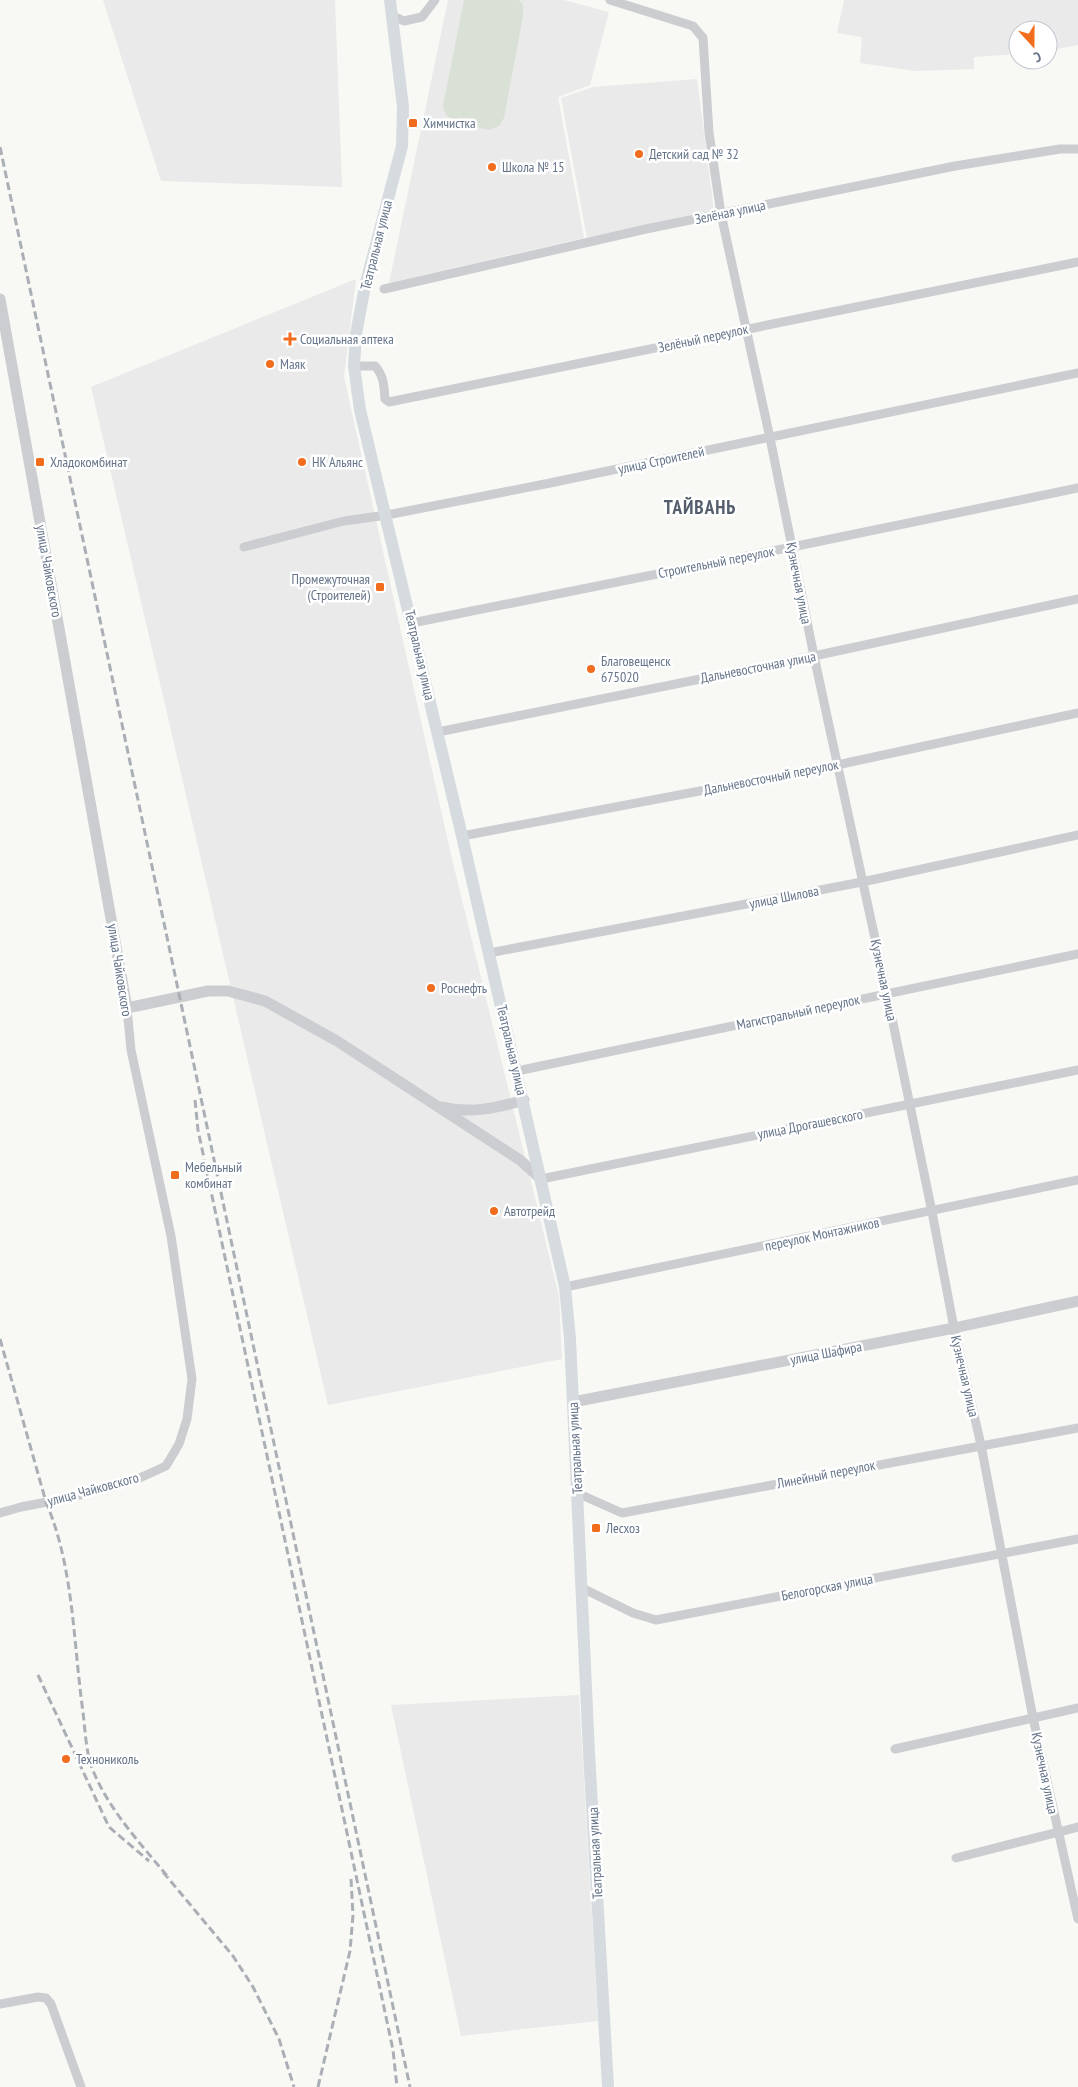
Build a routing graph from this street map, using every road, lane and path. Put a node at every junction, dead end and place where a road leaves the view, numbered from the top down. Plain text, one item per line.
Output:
1 (390, 0) edge
2 (435, 0) edge
3 (610, 0) edge
4 (392, 15) junction
5 (1078, 149) edge
6 (721, 214) junction
7 (1078, 262) edge
8 (384, 289) dead end
9 (0, 299) edge
10 (746, 329) junction
11 (354, 366) junction
12 (1078, 373) edge
13 (770, 438) junction
14 (1078, 488) edge
15 (387, 516) junction
16 (244, 547) dead end
17 (792, 547) junction
18 (1078, 599) edge
19 (412, 623) junction
20 (814, 656) junction
21 (1078, 713) edge
22 (438, 732) junction
23 (837, 765) junction
24 (1078, 835) edge
25 (462, 836) junction
26 (862, 882) junction
27 (489, 953) junction
28 (1078, 954) edge
29 (887, 994) junction
30 (127, 1008) junction
31 (1078, 1070) edge
32 (517, 1071) junction
33 (524, 1100) junction
34 (909, 1104) junction
35 (437, 1106) junction
36 (542, 1178) junction
37 (1078, 1180) edge
38 (932, 1212) junction
39 (565, 1287) junction
40 (1078, 1301) edge
41 (954, 1328) junction
42 (573, 1402) junction
43 (1078, 1428) edge
44 (981, 1445) junction
45 (577, 1493) junction
46 (0, 1513) edge
47 (1078, 1539) edge
48 (1000, 1554) junction
49 (582, 1588) junction
50 (1078, 1708) edge
51 (1033, 1718) junction
52 (894, 1748) dead end
53 (1078, 1827) edge
54 (1057, 1831) junction
55 (956, 1858) dead end
56 (1078, 1919) edge
57 (0, 2004) edge
58 (82, 2087) edge
59 (608, 2087) edge

1 - 4 main road, Театральная улица
2 - 4 street
3 - 6 street, Кузнечная улица
4 - 11 main road, Театральная улица
5 - 6 street, Зелёная улица
6 - 8 street, Зелёная улица
6 - 10 street, Кузнечная улица
7 - 10 street, Зелёный переулок
9 - 30 street, улица Чайковского
10 - 11 street, Зелёный переулок
10 - 13 street, Кузнечная улица
11 - 15 main road, Театральная улица
12 - 13 street, улица Строителей
13 - 15 street, улица Строителей
13 - 17 street, Кузнечная улица
14 - 17 street, Строительный переулок
15 - 16 street, улица Строителей
15 - 19 main road, Театральная улица
17 - 19 street, Строительный переулок
17 - 20 street, Кузнечная улица
18 - 20 street, Дальневосточная улица
19 - 22 main road, Театральная улица
20 - 22 street, Дальневосточная улица
20 - 23 street, Кузнечная улица
21 - 23 street, Дальневосточный переулок
22 - 25 main road, Театральная улица
23 - 25 street, Дальневосточный переулок
23 - 26 street, Кузнечная улица
24 - 26 street, улица Шилова
25 - 27 main road, Театральная улица
26 - 27 street, улица Шилова
26 - 29 street, Кузнечная улица
27 - 32 main road, Театральная улица
28 - 29 street, Магистральный переулок
29 - 32 street, Магистральный переулок
29 - 34 street, Кузнечная улица
30 - 35 street
30 - 46 street, улица Чайковского
31 - 34 street, улица Дрогашевского
32 - 33 main road, Театральная улица
33 - 35 street
33 - 36 main road, Театральная улица
34 - 36 street, улица Дрогашевского
34 - 38 street, Кузнечная улица
35 - 36 street
36 - 39 main road, Театральная улица
37 - 38 street, переулок Монтажников
38 - 39 street, переулок Монтажников
38 - 41 street, Кузнечная улица
39 - 42 main road, Театральная улица
40 - 41 street, улица Шафира
41 - 42 street, улица Шафира
41 - 44 street, Кузнечная улица
42 - 45 main road, Театральная улица
43 - 44 street, Линейный переулок
44 - 45 street, Линейный переулок
44 - 48 street, Кузнечная улица
45 - 49 main road, Театральная улица
47 - 48 street, Белогорская улица
48 - 49 street, Белогорская улица
48 - 51 street, Кузнечная улица
49 - 59 main road, Театральная улица
50 - 51 street
51 - 52 street
51 - 54 street, Кузнечная улица
53 - 54 street
54 - 55 street
54 - 56 street, Кузнечная улица
57 - 58 street

